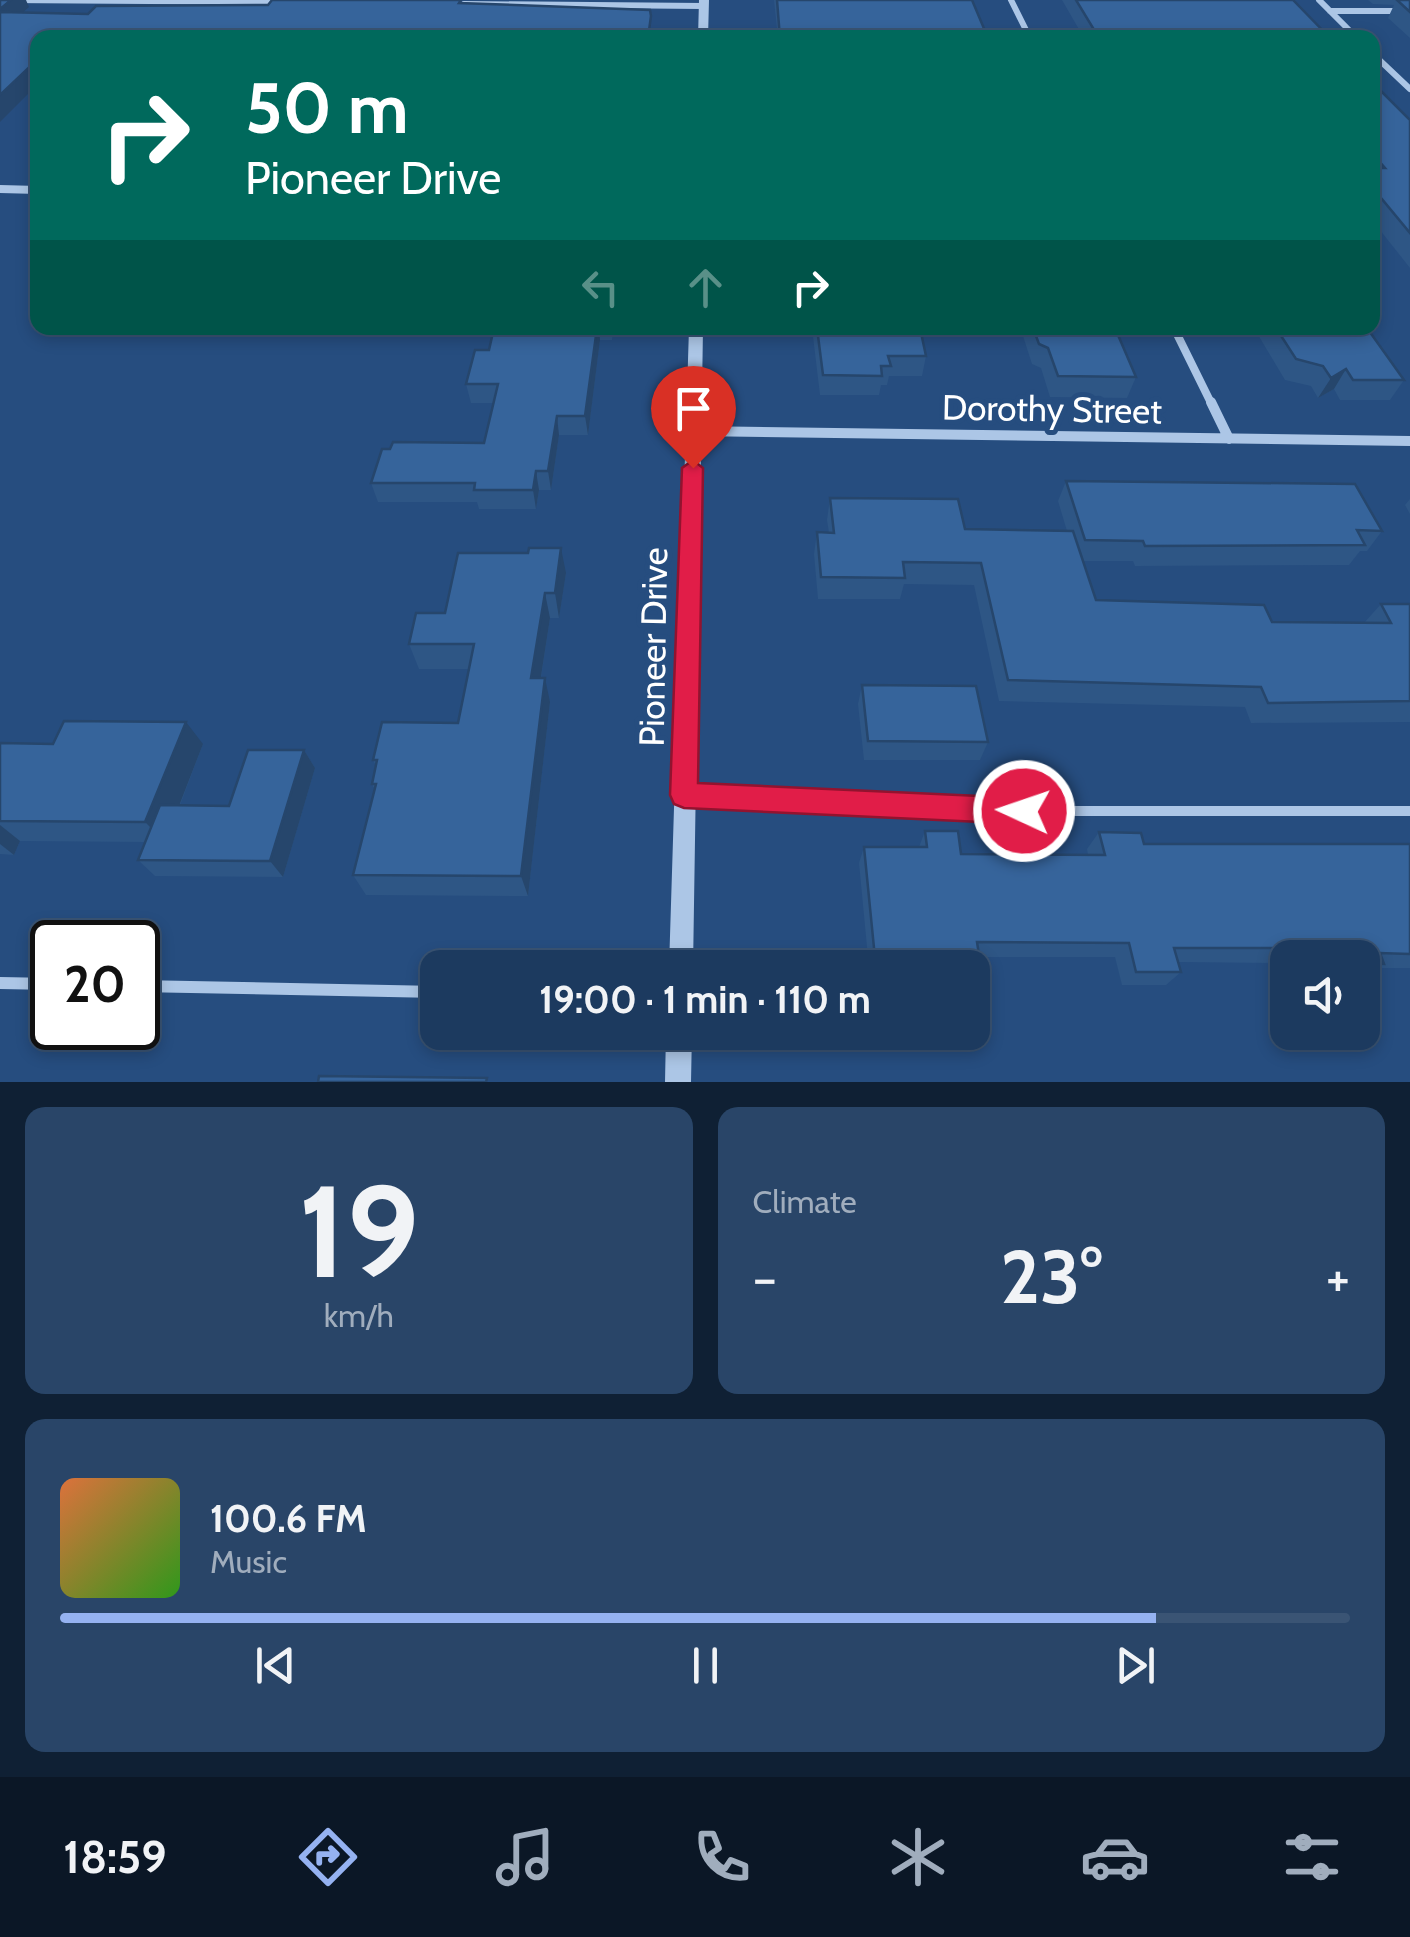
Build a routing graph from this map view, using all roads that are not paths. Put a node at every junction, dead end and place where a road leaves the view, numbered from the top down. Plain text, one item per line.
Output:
1 (6, 0) edge
2 (86, 0) edge
3 (1011, 0) edge
4 (1319, 0) edge
5 (286, 2) edge
6 (524, 2) edge
7 (704, 3) edge
8 (464, 4) edge
9 (1330, 10) junction
10 (1410, 11) edge
11 (703, 30) edge
12 (1026, 30) edge
13 (1349, 30) edge
14 (1380, 60) edge
15 (1410, 90) edge
16 (0, 190) edge
17 (30, 190) edge
18 (696, 335) edge
19 (1178, 335) edge
20 (694, 432) junction
21 (1229, 438) junction
22 (1410, 441) edge
23 (684, 795) junction
24 (1410, 811) edge
25 (681, 950) edge
26 (0, 983) edge
27 (30, 984) edge
28 (160, 986) edge
29 (420, 992) edge
30 (679, 1050) edge
31 (678, 1082) edge

1 - 2 street
2 - 5 street
3 - 12 street
4 - 9 street
6 - 7 street
6 - 8 street
7 - 11 street
9 - 10 street
9 - 13 street
14 - 15 street
16 - 17 street
18 - 20 street, Pioneer Drive
19 - 21 street
20 - 21 street, Dorothy Street
20 - 23 street, Pioneer Drive
21 - 22 street, Dorothy Street
23 - 24 lane
23 - 25 street, Pioneer Drive
26 - 27 street
28 - 29 street
30 - 31 street

